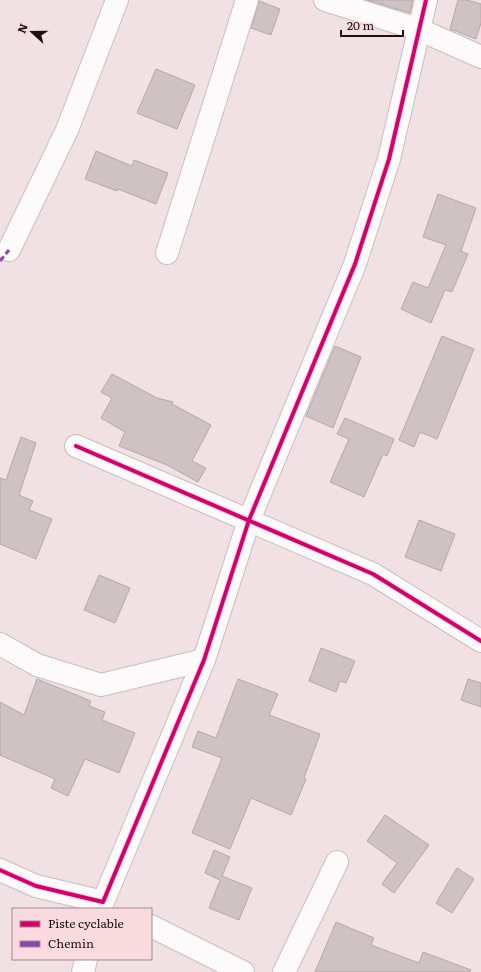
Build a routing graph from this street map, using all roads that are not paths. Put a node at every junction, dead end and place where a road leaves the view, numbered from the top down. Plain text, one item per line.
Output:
1 (117, 0) edge
2 (247, 0) edge
3 (326, 0) edge
4 (426, 0) edge
5 (418, 29) junction
6 (481, 57) edge
7 (9, 250) dead end
8 (168, 253) dead end
9 (76, 446) dead end
10 (249, 520) junction
11 (481, 641) edge
12 (0, 644) edge
13 (204, 660) junction
14 (337, 862) dead end
15 (0, 870) edge
16 (107, 907) edge
17 (152, 926) edge
18 (86, 960) edge
19 (84, 972) edge
20 (243, 972) edge
21 (284, 972) edge

1 - 7 street
2 - 8 street
3 - 5 street
4 - 5 street
5 - 6 street
5 - 10 street
9 - 10 street
10 - 11 street
10 - 13 street
12 - 13 street
13 - 16 street
14 - 21 street
15 - 16 street
17 - 20 street
18 - 19 street

